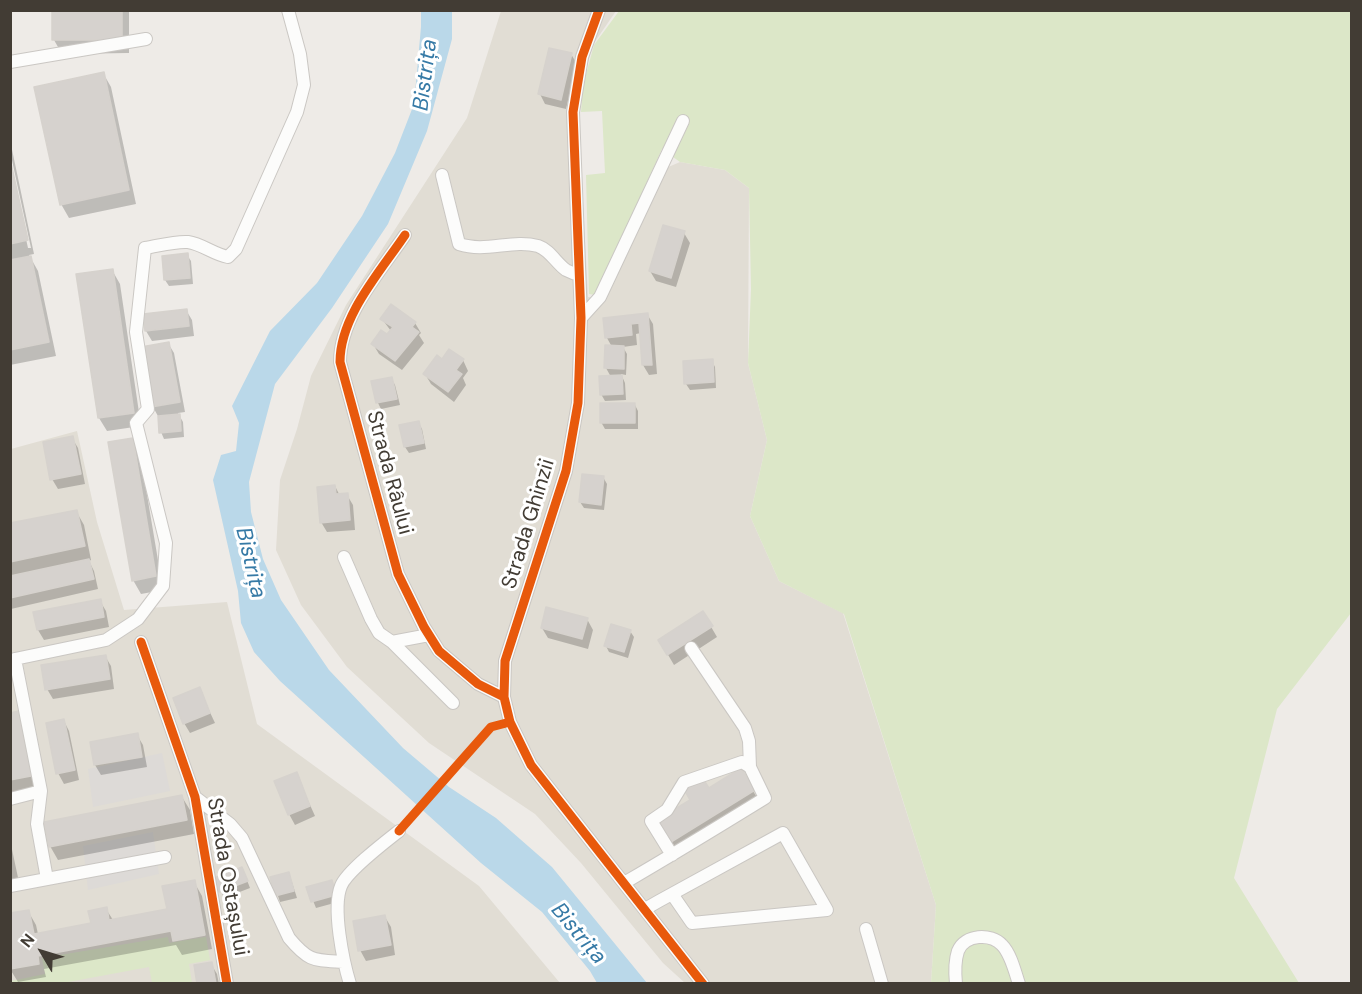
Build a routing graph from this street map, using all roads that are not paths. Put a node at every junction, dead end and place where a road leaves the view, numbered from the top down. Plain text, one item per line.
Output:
1 (288, 10) edge
2 (600, 10) edge
3 (146, 39) dead end
4 (10, 62) edge
5 (683, 121) dead end
6 (442, 175) dead end
7 (405, 235) dead end
8 (579, 275) junction
9 (581, 318) junction
10 (344, 556) dead end
11 (429, 635) junction
12 (141, 642) dead end
13 (392, 642) junction
14 (691, 648) dead end
15 (13, 660) edge
16 (504, 697) junction
17 (453, 703) dead end
18 (750, 767) junction
19 (41, 791) junction
20 (195, 797) junction
21 (10, 799) edge
22 (399, 831) dead end
23 (672, 855) junction
24 (165, 856) dead end
25 (47, 879) junction
26 (624, 884) junction
27 (10, 886) edge
28 (672, 894) junction
29 (645, 909) junction
30 (866, 929) dead end
31 (343, 962) junction
32 (227, 984) edge
33 (350, 984) edge
34 (704, 984) edge
35 (882, 984) edge
36 (956, 984) edge
37 (1019, 984) edge

1 - 15 street
2 - 8 street, Strada Ghinzii
3 - 4 street
5 - 9 street
6 - 8 street
7 - 11 street, Strada Râului
8 - 9 street, Strada Ghinzii
9 - 16 street, Strada Ghinzii
10 - 13 street
11 - 13 street
11 - 16 street, Strada Râului
12 - 20 street, Strada Ostașului
13 - 17 street
14 - 18 street
15 - 19 street
16 - 26 street, Strada Ghinzii
18 - 23 street
18 - 23 street
19 - 21 street
19 - 25 street
20 - 31 street
20 - 32 street, Strada Ostașului
22 - 31 street
23 - 26 street
24 - 25 street
25 - 27 street
26 - 29 street, Strada Ghinzii
28 - 28 street
28 - 29 street
29 - 34 street, Strada Ghinzii
30 - 35 street
31 - 33 street
36 - 37 street

